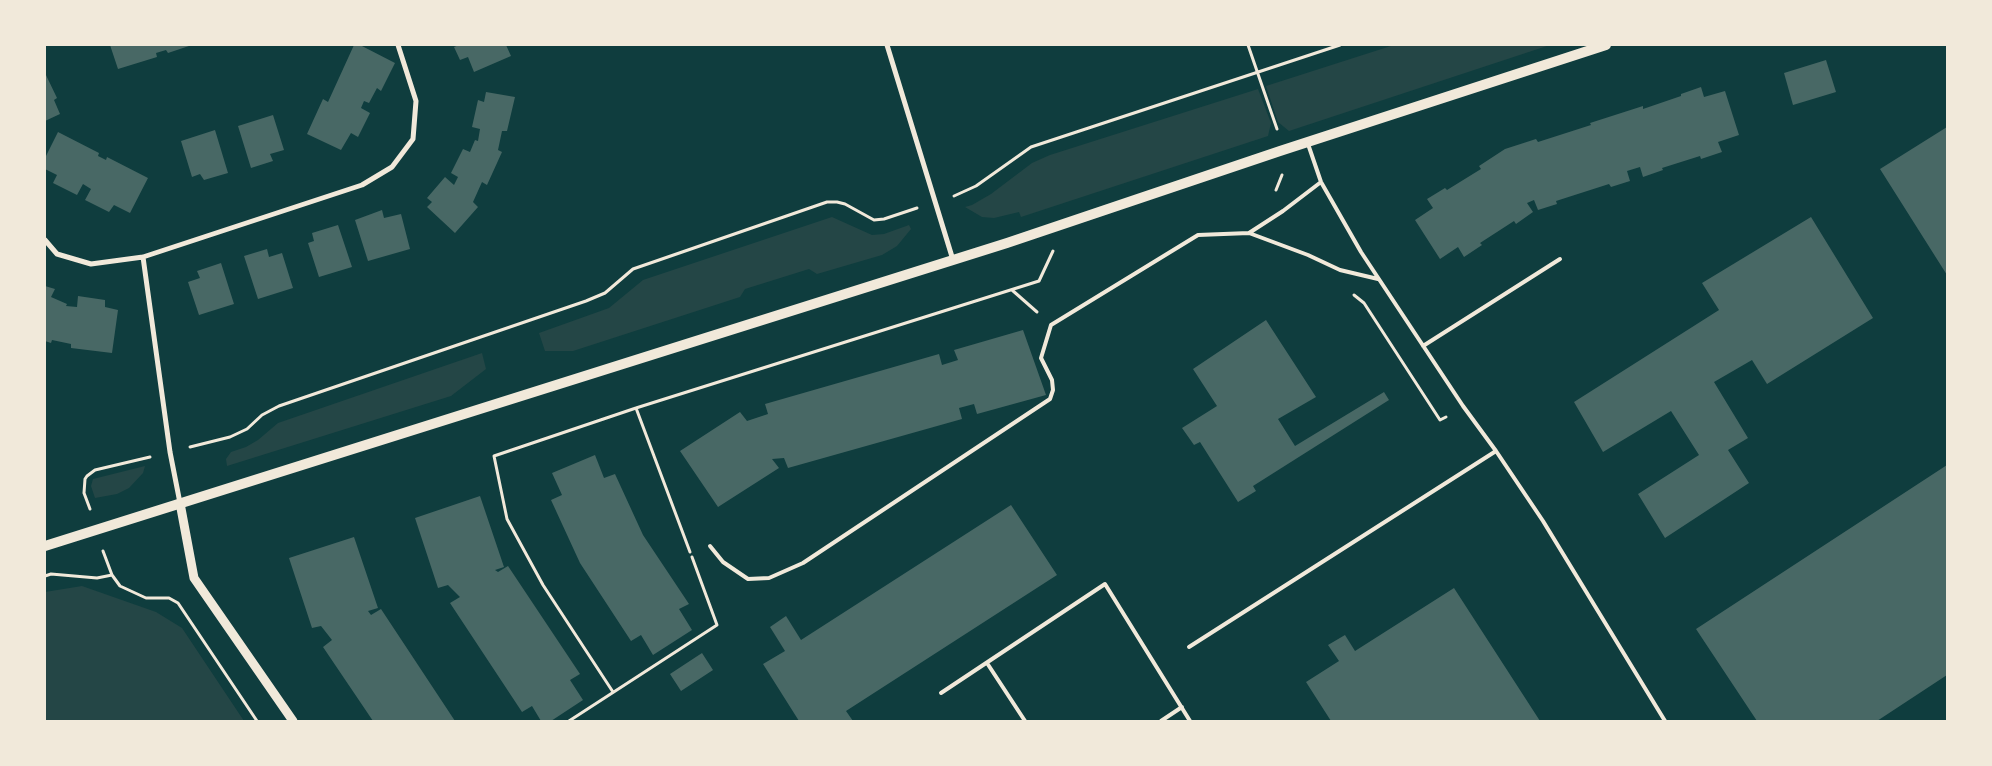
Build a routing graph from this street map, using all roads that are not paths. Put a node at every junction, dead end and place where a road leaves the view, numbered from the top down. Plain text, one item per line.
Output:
1 (398, 45) edge
2 (887, 45) edge
3 (1606, 45) edge
4 (1308, 143) junction
5 (1321, 182) junction
6 (1249, 233) junction
7 (45, 240) edge
8 (143, 257) junction
9 (1560, 259) dead end
10 (954, 260) junction
11 (1378, 280) junction
12 (1423, 346) junction
13 (1496, 451) junction
14 (180, 503) junction
15 (45, 546) edge
16 (710, 546) dead end
17 (1189, 648) dead end
18 (987, 663) junction
19 (941, 692) dead end
20 (1182, 707) junction
21 (293, 721) edge
22 (1025, 721) edge
23 (1161, 721) edge
24 (1190, 721) edge
25 (1665, 721) edge

1 - 8 street
2 - 10 street
3 - 4 main road
4 - 5 lane
4 - 10 main road
5 - 6 lane
5 - 11 lane
6 - 11 lane
6 - 16 lane
7 - 8 street
8 - 14 street
9 - 12 lane
10 - 14 main road
11 - 12 lane
12 - 13 lane
13 - 17 lane
13 - 25 lane
14 - 15 main road
14 - 21 street
18 - 19 lane
18 - 20 lane
18 - 22 lane
20 - 23 lane
20 - 24 lane

